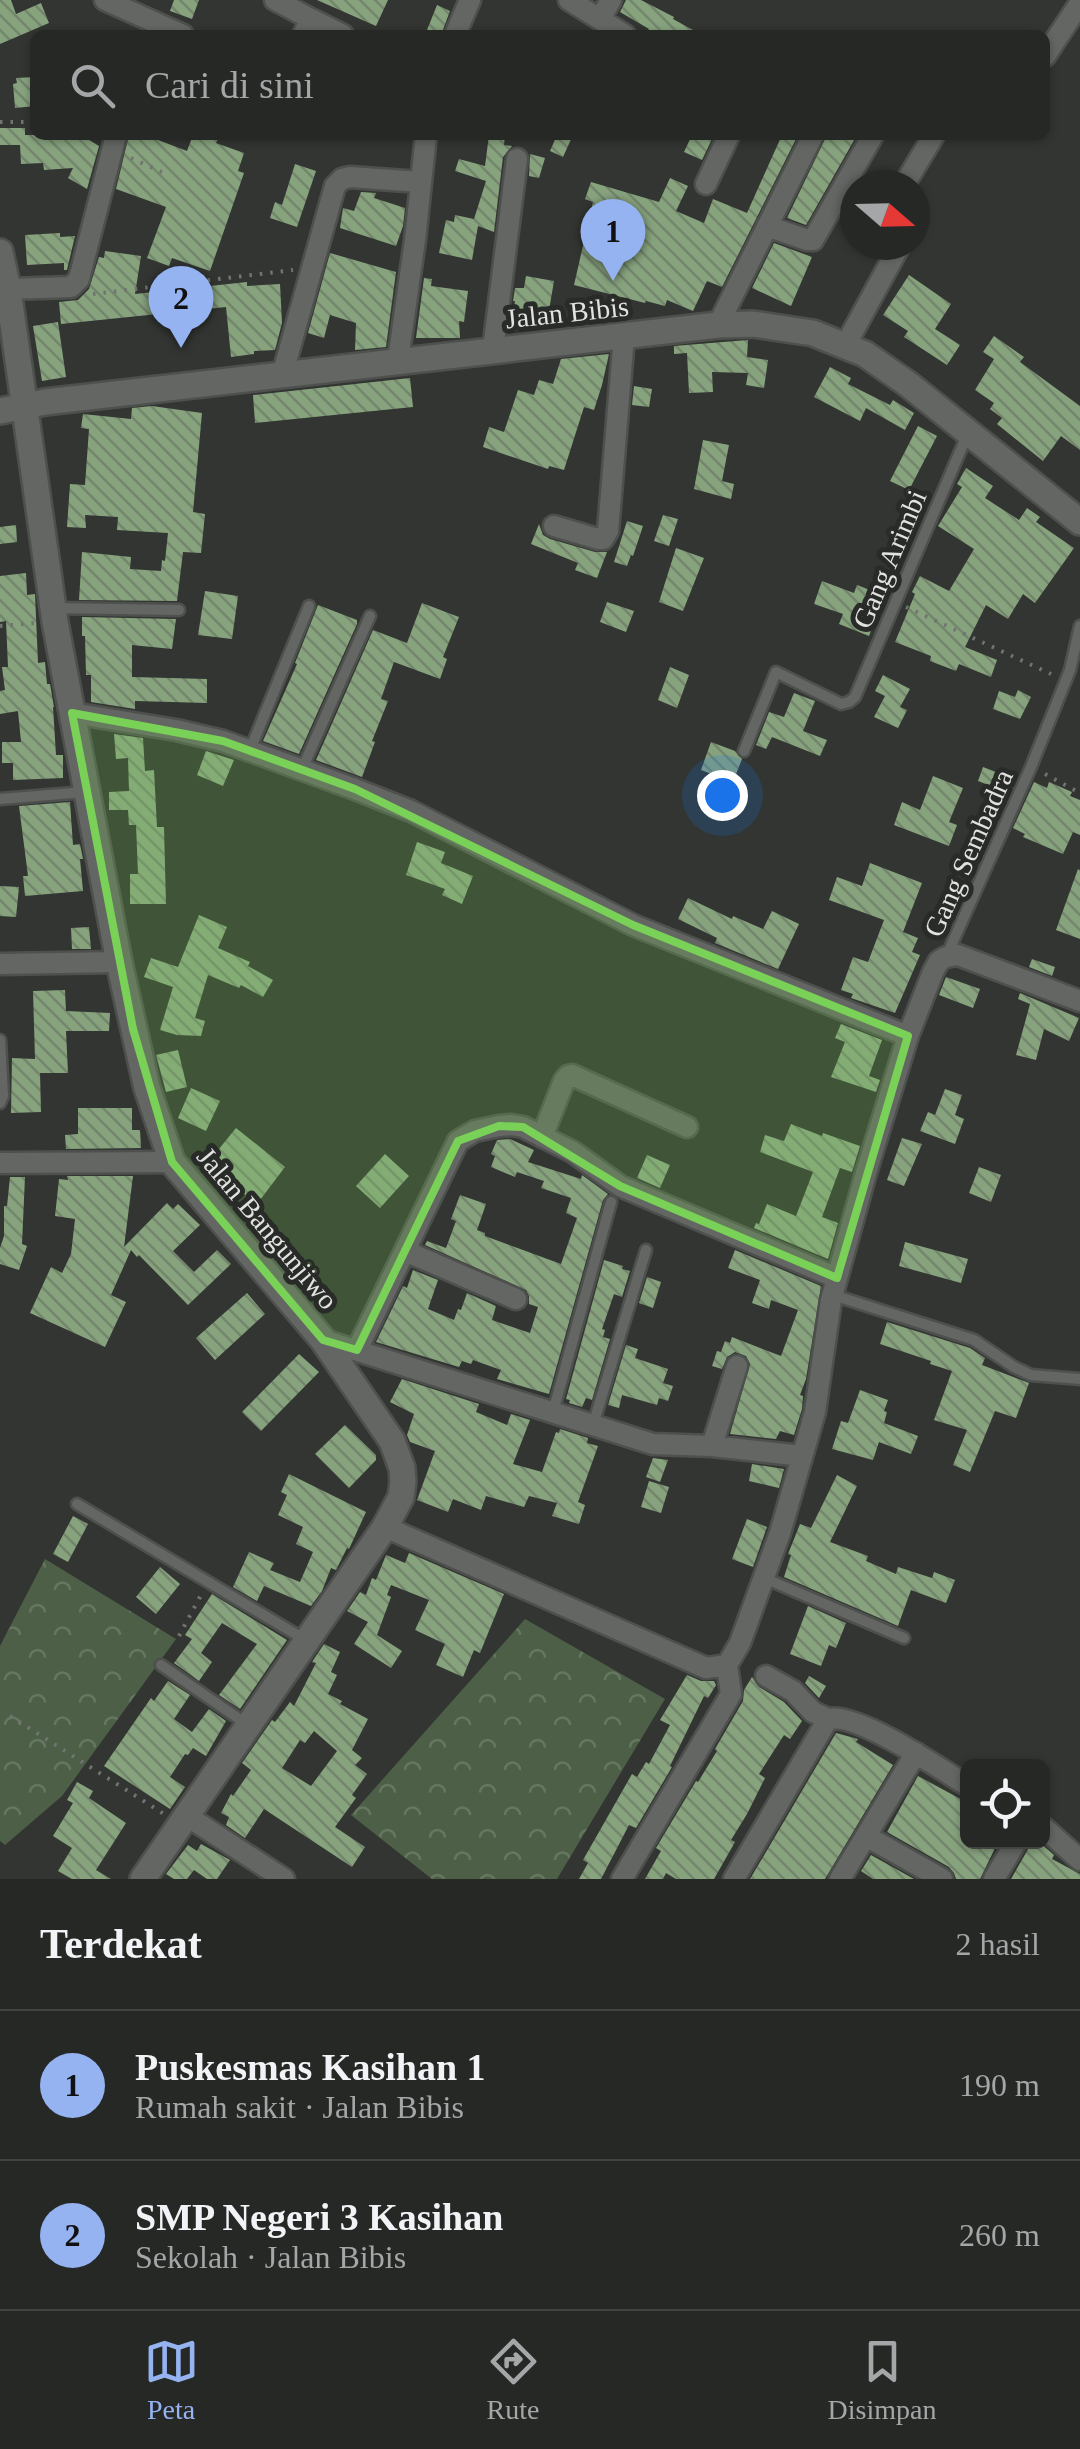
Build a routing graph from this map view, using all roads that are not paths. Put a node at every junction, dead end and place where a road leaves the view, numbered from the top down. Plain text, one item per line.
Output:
1 (105, 0) edge
2 (275, 0) edge
3 (470, 0) edge
4 (569, 0) edge
5 (611, 0) edge
6 (1080, 3) edge
7 (600, 19) junction
8 (146, 27) edge
9 (307, 27) edge
10 (457, 30) edge
11 (617, 30) edge
12 (1050, 48) edge
13 (115, 140) edge
14 (425, 140) edge
15 (727, 140) edge
16 (811, 140) edge
17 (871, 140) edge
18 (931, 140) edge
19 (518, 159) dead end
20 (913, 170) edge
21 (420, 182) junction
22 (706, 184) dead end
23 (767, 226) junction
24 (0, 252) edge
25 (892, 260) edge
26 (8, 289) junction
27 (718, 324) junction
28 (624, 336) junction
29 (845, 346) junction
30 (493, 350) junction
31 (398, 360) junction
32 (282, 376) junction
33 (12, 408) edge
34 (968, 432) junction
35 (1080, 522) edge
36 (554, 526) dead end
37 (309, 606) dead end
38 (179, 610) dead end
39 (54, 615) junction
40 (370, 616) dead end
41 (1080, 626) edge
42 (72, 714) junction
43 (250, 750) junction
44 (744, 750) dead end
45 (302, 769) junction
46 (86, 792) junction
47 (0, 799) edge
48 (946, 957) junction
49 (119, 962) junction
50 (0, 964) edge
51 (1080, 1002) edge
52 (908, 1036) junction
53 (0, 1040) edge
54 (0, 1103) edge
55 (687, 1127) dead end
56 (542, 1136) junction
57 (172, 1162) junction
58 (1, 1167) edge
59 (611, 1202) dead end
60 (646, 1250) dead end
61 (404, 1251) junction
62 (835, 1286) junction
63 (516, 1299) dead end
64 (323, 1340) junction
65 (357, 1350) junction
66 (736, 1366) dead end
67 (1080, 1379) edge
68 (552, 1412) junction
69 (593, 1425) junction
70 (712, 1446) junction
71 (802, 1456) junction
72 (78, 1504) dead end
73 (384, 1527) junction
74 (764, 1578) junction
75 (904, 1638) dead end
76 (306, 1641) junction
77 (161, 1665) dead end
78 (727, 1665) junction
79 (766, 1676) dead end
80 (828, 1720) junction
81 (248, 1726) junction
82 (916, 1752) junction
83 (960, 1781) edge
84 (184, 1820) junction
85 (1050, 1833) edge
86 (866, 1836) junction
87 (1012, 1849) edge
88 (1080, 1860) edge
89 (144, 1879) edge
90 (284, 1879) edge
91 (622, 1879) edge
92 (734, 1879) edge
93 (840, 1879) edge
94 (942, 1879) edge
95 (994, 1879) edge

1 - 8 street
2 - 9 street
3 - 10 street
4 - 7 street
5 - 7 street
6 - 12 street
7 - 11 street
13 - 26 street
14 - 21 street
15 - 22 street
16 - 23 street
17 - 23 street
18 - 20 street
19 - 30 street
21 - 31 street
21 - 32 street
23 - 27 street
24 - 26 main road, Jalan Bangunjiwo
25 - 29 street
26 - 33 main road, Jalan Bangunjiwo
27 - 28 main road, Jalan Bibis
27 - 29 main road, Jalan Bibis
28 - 30 main road, Jalan Bibis
28 - 36 street
29 - 34 main road, Jalan Bibis
30 - 31 main road, Jalan Bibis
31 - 32 main road, Jalan Bibis
32 - 33 main road, Jalan Bibis
33 - 39 main road, Jalan Bangunjiwo
34 - 35 main road, Jalan Bibis
34 - 44 lane, Gang Arimbi
37 - 43 lane
38 - 39 lane
39 - 42 main road, Jalan Bangunjiwo
40 - 45 lane
41 - 48 lane, Gang Sembadra
42 - 43 street
42 - 46 main road, Jalan Bangunjiwo
43 - 45 street
45 - 52 street
46 - 47 lane
46 - 49 main road, Jalan Bangunjiwo
48 - 51 street
48 - 52 street
49 - 50 street
49 - 57 main road, Jalan Bangunjiwo
52 - 62 street
53 - 54 lane
55 - 56 street
56 - 61 street
56 - 62 street
57 - 58 street
57 - 64 main road, Jalan Bangunjiwo
59 - 68 lane
60 - 69 lane
61 - 63 street
61 - 65 street
62 - 67 lane
62 - 71 street
64 - 65 street
64 - 73 main road, Jalan Bangunjiwo
65 - 68 street
66 - 70 street
68 - 69 street
69 - 70 street
70 - 71 street
71 - 74 street
72 - 76 lane
73 - 76 main road, Jalan Bangunjiwo
73 - 78 street
74 - 75 lane
74 - 78 street
76 - 81 main road, Jalan Bangunjiwo
77 - 81 lane
78 - 91 street
79 - 80 street
80 - 82 street
80 - 92 street
81 - 84 main road, Jalan Bangunjiwo
82 - 83 street
82 - 86 street
84 - 89 main road, Jalan Bangunjiwo
84 - 90 street
85 - 88 street
86 - 93 street
86 - 94 street
87 - 95 street

